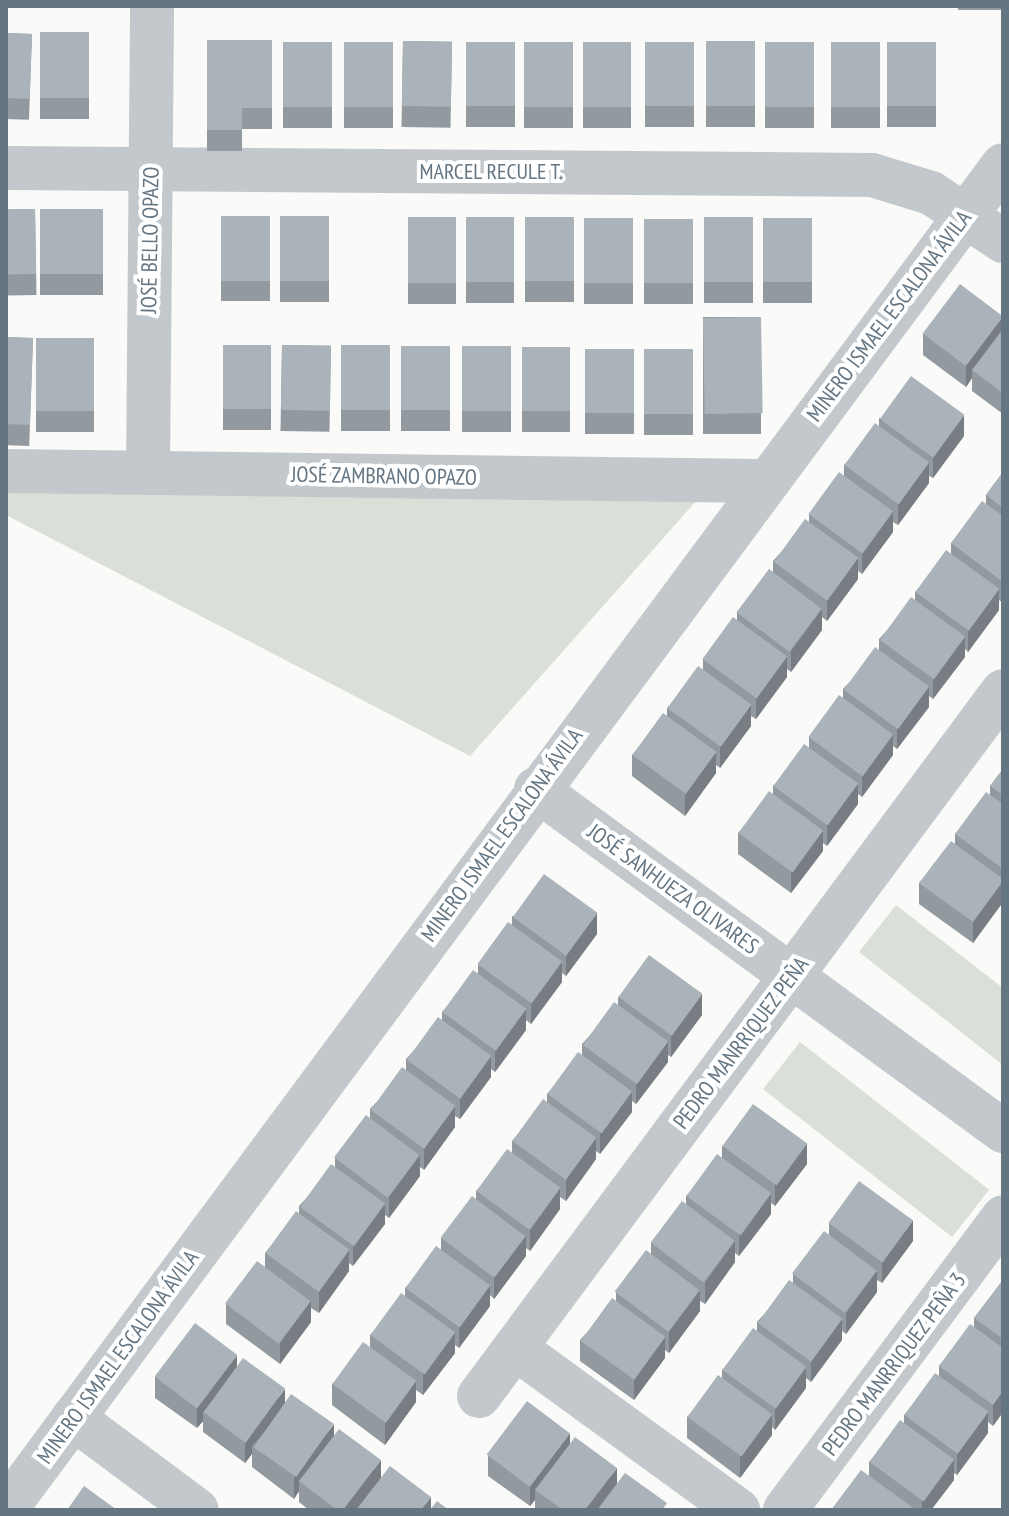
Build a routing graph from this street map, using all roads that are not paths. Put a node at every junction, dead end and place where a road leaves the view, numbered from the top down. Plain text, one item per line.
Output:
1 (152, 6) edge
2 (1003, 165) edge
3 (6, 168) edge
4 (151, 169) junction
5 (967, 214) junction
6 (1003, 241) edge
7 (6, 471) edge
8 (148, 473) junction
9 (763, 481) junction
10 (1003, 691) edge
11 (536, 789) junction
12 (792, 975) junction
13 (1003, 1131) edge
14 (1003, 1217) edge
15 (515, 1348) junction
16 (479, 1396) dead end
17 (73, 1418) junction
18 (6, 1509) edge
19 (197, 1510) edge
20 (738, 1510) edge
21 (785, 1510) edge

1 - 4 street, JOSÉ BELLO OPAZO
2 - 5 street, MINERO ISMAEL ESCALONA ÁVILA
3 - 4 street, MARCEL RECULE T.
4 - 5 street, MARCEL RECULE T.
4 - 8 street, JOSÉ BELLO OPAZO
5 - 6 street, MARCEL RECULE T.
5 - 9 street, MINERO ISMAEL ESCALONA ÁVILA
7 - 8 street, JOSÉ ZAMBRANO OPAZO
8 - 9 street, JOSÉ ZAMBRANO OPAZO
9 - 11 street, MINERO ISMAEL ESCALONA ÁVILA
10 - 12 street, PEDRO MANRRIQUEZ PEÑA
11 - 12 street, JOSÉ SANHUEZA OLIVARES
11 - 17 street, MINERO ISMAEL ESCALONA ÁVILA
12 - 13 street, JOSÉ SANHUEZA OLIVARES
12 - 15 street, PEDRO MANRRIQUEZ PEÑA
14 - 21 street, PEDRO MANRRIQUEZ PEÑA 3
15 - 16 street, PEDRO MANRRIQUEZ PEÑA
15 - 20 street
17 - 18 street, MINERO ISMAEL ESCALONA ÁVILA
17 - 19 street

